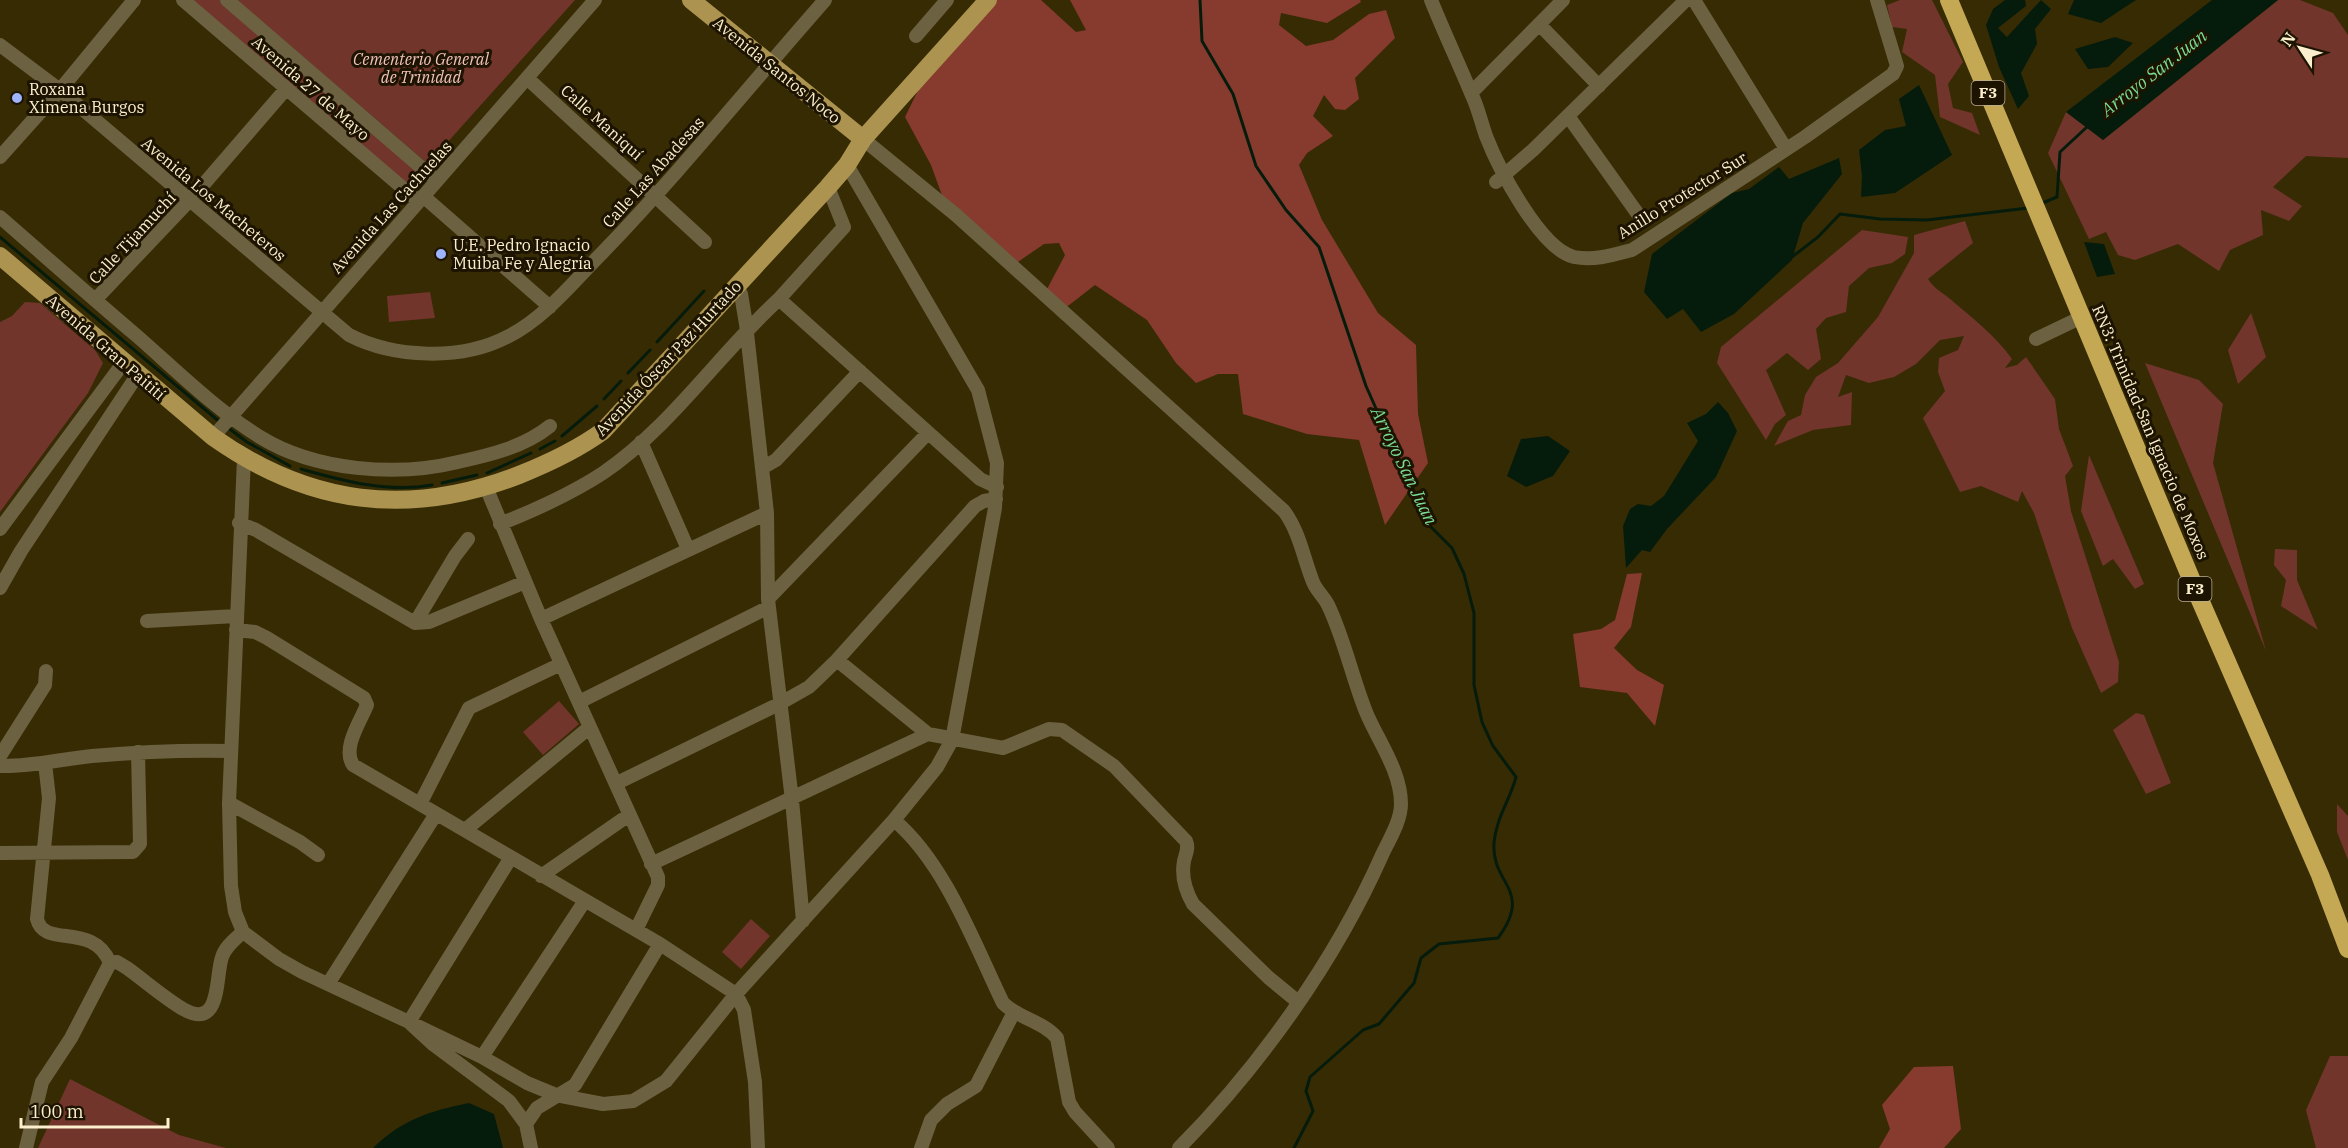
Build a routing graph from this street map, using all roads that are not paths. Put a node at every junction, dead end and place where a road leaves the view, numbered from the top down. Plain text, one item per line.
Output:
1 (134, 0) edge
2 (183, 0) edge
3 (228, 0) edge
4 (595, 0) edge
5 (692, 0) edge
6 (825, 0) edge
7 (947, 0) edge
8 (988, 0) edge
9 (1431, 0) edge
10 (1563, 0) edge
11 (1686, 0) edge
12 (1694, 0) edge
13 (1877, 0) edge
14 (1954, 2) edge
15 (1539, 24) junction
16 (916, 36) dead end
17 (0, 45) edge
18 (768, 64) junction
19 (527, 78) junction
20 (1599, 86) junction
21 (286, 89) junction
22 (60, 90) junction
23 (1472, 93) junction
24 (1568, 117) junction
25 (863, 139) junction
26 (1786, 149) junction
27 (0, 157) edge
28 (847, 165) junction
29 (1501, 178) junction
30 (437, 181) junction
31 (828, 187) junction
32 (657, 195) junction
33 (420, 198) junction
34 (190, 200) junction
35 (0, 217) edge
36 (1640, 217) dead end
37 (705, 242) dead end
38 (0, 256) edge
39 (739, 290) junction
40 (779, 299) junction
41 (95, 300) junction
42 (550, 307) junction
43 (320, 311) junction
44 (2082, 316) junction
45 (746, 327) junction
46 (2036, 339) dead end
47 (124, 362) junction
48 (860, 371) junction
49 (138, 375) junction
50 (222, 425) junction
51 (550, 426) dead end
52 (928, 433) junction
53 (641, 442) junction
54 (244, 459) junction
55 (762, 468) junction
56 (486, 488) junction
57 (996, 493) junction
58 (767, 513) junction
59 (239, 523) junction
60 (500, 524) junction
61 (0, 529) edge
62 (468, 539) dead end
63 (688, 549) junction
64 (525, 582) junction
65 (0, 588) edge
66 (768, 603) junction
67 (541, 619) junction
68 (147, 621) dead end
69 (236, 623) junction
70 (415, 623) junction
71 (837, 660) junction
72 (561, 664) junction
73 (46, 671) dead end
74 (579, 702) junction
75 (779, 704) junction
76 (590, 727) junction
77 (928, 734) junction
78 (952, 740) junction
79 (230, 751) junction
80 (138, 752) junction
81 (0, 756) edge
82 (45, 763) junction
83 (0, 766) edge
84 (617, 783) junction
85 (792, 800) junction
86 (229, 803) junction
87 (420, 804) junction
88 (436, 814) junction
89 (629, 815) junction
90 (894, 820) junction
91 (465, 830) junction
92 (0, 853) edge
93 (45, 853) junction
94 (318, 855) dead end
95 (510, 859) junction
96 (651, 864) junction
97 (541, 876) junction
98 (584, 902) junction
99 (802, 921) junction
100 (636, 930) junction
101 (243, 932) junction
102 (660, 944) junction
103 (2348, 949) edge
104 (110, 963) junction
105 (328, 984) junction
106 (736, 994) junction
107 (1297, 1001) junction
108 (1013, 1014) junction
109 (410, 1022) junction
110 (482, 1057) junction
111 (556, 1095) junction
112 (526, 1124) junction
113 (26, 1148) edge
114 (531, 1148) edge
115 (758, 1148) edge
116 (921, 1148) edge
117 (1108, 1148) edge
118 (1179, 1148) edge

1 - 22 street
2 - 21 street, Avenida 27 de Mayo
3 - 30 street, Avenida 27 de Mayo
4 - 19 street, Avenida Las Cachuelas
5 - 18 main road, Avenida Santos Noco
6 - 18 street, Calle Las Abadesas
7 - 16 street
8 - 25 main road, Avenida Óscar Paz Hurtado
9 - 23 street, Anillo Protector Sur
10 - 15 street
11 - 20 street
12 - 26 street
13 - 26 street, Anillo Protector Sur
14 - 44 highway, RN3: Trinidad-San Ignacio de Moxos / F3
15 - 20 street
15 - 23 street
17 - 22 street, Avenida Los Macheteros
18 - 25 main road, Avenida Santos Noco
18 - 32 street, Calle Las Abadesas
19 - 30 street, Avenida Las Cachuelas
19 - 32 street, Calle Maniquí
20 - 24 street
21 - 33 street, Avenida 27 de Mayo
21 - 34 street, Calle Tijamuchí
22 - 27 street
22 - 34 street, Avenida Los Macheteros
23 - 29 street, Anillo Protector Sur
24 - 29 street
24 - 36 street
25 - 28 main road, Avenida Óscar Paz Hurtado
25 - 107 street
26 - 29 street, Anillo Protector Sur
28 - 31 main road, Avenida Óscar Paz Hurtado
28 - 57 street
30 - 33 street, Avenida Las Cachuelas
31 - 39 main road, Avenida Óscar Paz Hurtado
31 - 40 street
32 - 37 street, Calle Maniquí
32 - 42 street, Calle Las Abadesas
33 - 42 street, Avenida 27 de Mayo
33 - 43 street, Avenida Las Cachuelas
34 - 41 street, Calle Tijamuchí
34 - 43 street, Avenida Los Macheteros
35 - 41 street
38 - 47 main road, Avenida Gran Paitití
39 - 45 street
39 - 56 main road, Avenida Óscar Paz Hurtado
40 - 45 street
40 - 48 street
41 - 50 street
42 - 43 street, Calle Las Abadesas
43 - 50 street, Avenida Las Cachuelas
44 - 46 street
44 - 103 highway, RN3: Trinidad-San Ignacio de Moxos / F3
45 - 53 street
45 - 55 street
47 - 49 main road, Avenida Gran Paitití
47 - 61 street
48 - 52 street
48 - 55 street
49 - 50 main road, Avenida Gran Paitití
49 - 65 street
50 - 51 street
50 - 54 main road, Avenida Óscar Paz Hurtado
52 - 57 street
52 - 66 street
53 - 60 street
53 - 63 street
54 - 56 main road, Avenida Óscar Paz Hurtado
54 - 59 street
55 - 58 street
56 - 60 street
57 - 71 street
57 - 78 street
58 - 63 street
58 - 66 street
59 - 69 street
59 - 70 street
60 - 64 street
62 - 70 street
63 - 67 street
64 - 67 street
64 - 70 street
66 - 74 street
66 - 75 street
67 - 72 street
68 - 69 street
69 - 79 street
69 - 87 street
71 - 75 street
71 - 77 street
72 - 74 street
72 - 87 street
73 - 81 street
74 - 76 street
75 - 84 street
75 - 85 street
76 - 84 street
76 - 91 street
77 - 78 street
77 - 85 street
78 - 90 street
78 - 107 street
79 - 80 street
79 - 86 street
80 - 82 street
80 - 93 street
82 - 83 street
82 - 93 street
84 - 89 street
85 - 96 street
85 - 99 street
86 - 94 street
86 - 101 street
87 - 88 street
88 - 91 street
88 - 105 street
89 - 96 street
89 - 97 street
90 - 99 street
90 - 108 street
91 - 95 street
92 - 93 street
93 - 104 street
95 - 97 street
95 - 109 street
96 - 100 street
97 - 98 street
98 - 100 street
98 - 110 street
99 - 106 street
100 - 102 street
101 - 104 street
101 - 105 street
102 - 106 street
102 - 111 street
104 - 113 street
105 - 109 street
106 - 111 street
106 - 115 street
107 - 118 street
108 - 116 street
108 - 117 street
109 - 110 street
109 - 112 street
110 - 111 street
111 - 112 street
112 - 114 street

